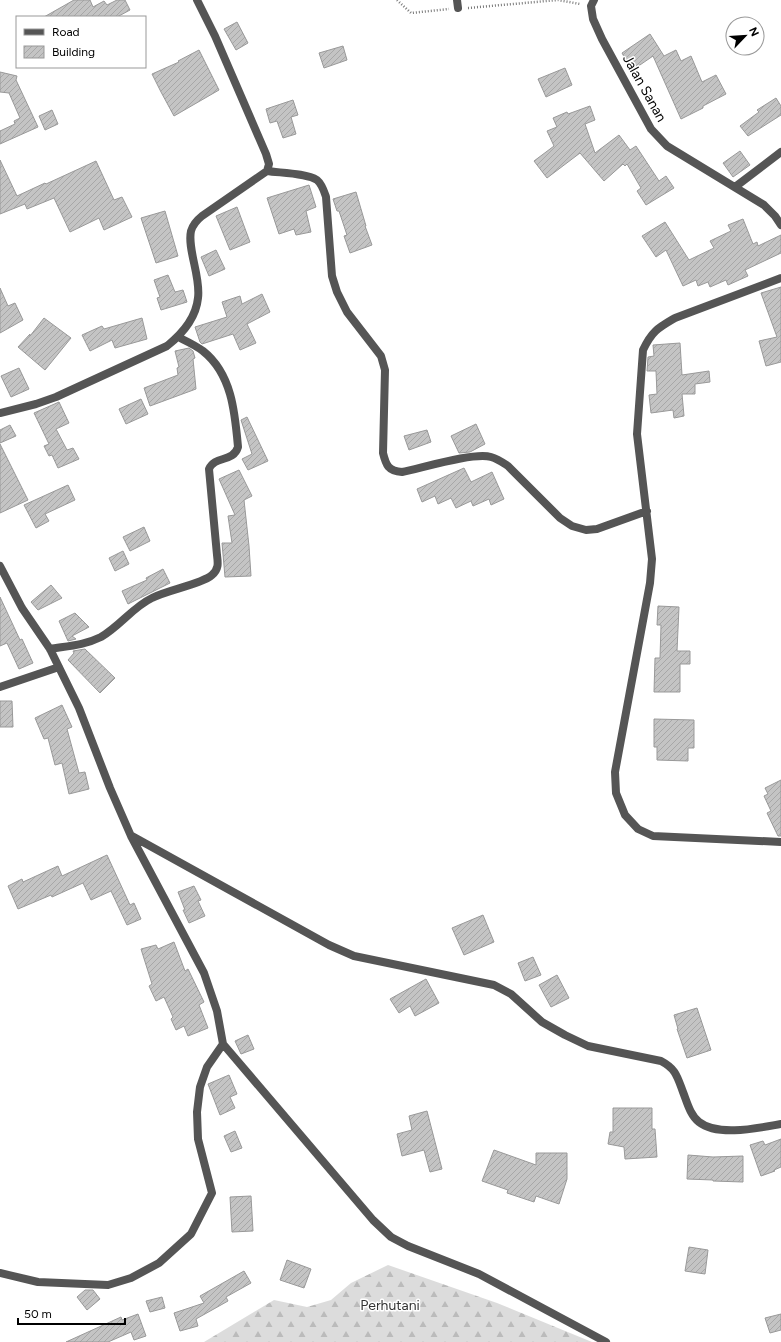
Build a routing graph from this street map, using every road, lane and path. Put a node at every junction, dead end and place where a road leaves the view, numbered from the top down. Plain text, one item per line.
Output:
1 (197, 0) edge
2 (397, 0) edge
3 (592, 3) edge
4 (458, 4) edge
5 (781, 152) edge
6 (267, 171) junction
7 (735, 187) junction
8 (781, 225) edge
9 (781, 278) edge
10 (178, 337) junction
11 (0, 413) edge
12 (647, 511) junction
13 (0, 566) edge
14 (50, 649) junction
15 (59, 667) junction
16 (0, 687) edge
17 (131, 836) junction
18 (781, 842) edge
19 (223, 1044) junction
20 (781, 1124) edge
21 (0, 1273) edge
22 (606, 1342) edge

1 - 6 street
2 - 4 path
3 - 4 path
3 - 7 street, Jalan Sanan
5 - 7 street
6 - 10 street
6 - 12 street
7 - 8 street, Jalan Sanan
9 - 12 street
10 - 11 street
10 - 14 street
12 - 18 street
13 - 14 street
14 - 15 street
15 - 16 street
15 - 17 street
17 - 19 street
17 - 20 street
19 - 21 street
19 - 22 street

